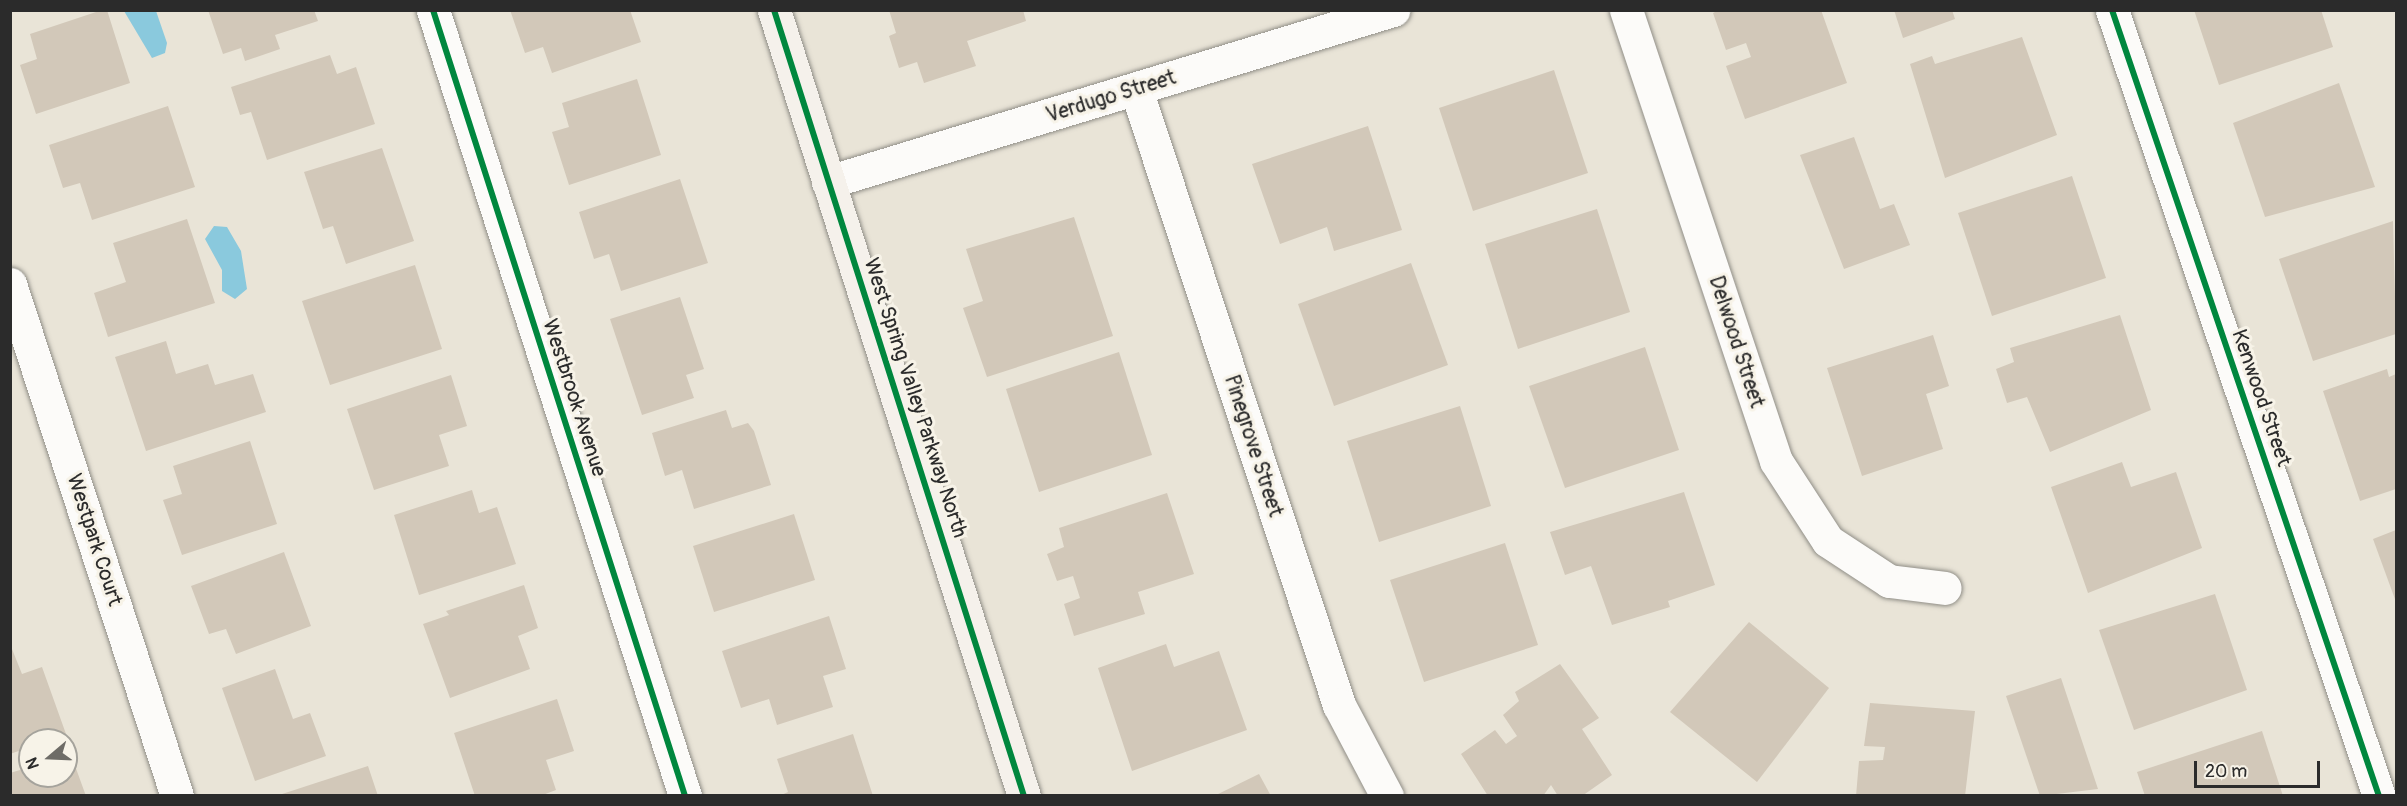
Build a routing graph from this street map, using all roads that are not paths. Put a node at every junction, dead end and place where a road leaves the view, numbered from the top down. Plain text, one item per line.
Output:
1 (433, 10) edge
2 (774, 10) edge
3 (1393, 10) edge
4 (1626, 10) edge
5 (2112, 10) edge
6 (1136, 89) junction
7 (828, 182) junction
8 (10, 284) edge
9 (1945, 588) dead end
10 (177, 795) edge
11 (685, 795) edge
12 (1024, 795) edge
13 (1387, 795) edge
14 (2379, 795) edge

1 - 11 street, Westbrook Avenue
2 - 7 street, West Spring Valley Parkway North
3 - 6 street, Verdugo Street
4 - 9 street, Delwood Street
5 - 14 street, Kenwood Street
6 - 7 street, Verdugo Street
6 - 13 street, Pinegrove Street
7 - 12 street, West Spring Valley Parkway North
8 - 10 street, Westpark Court

